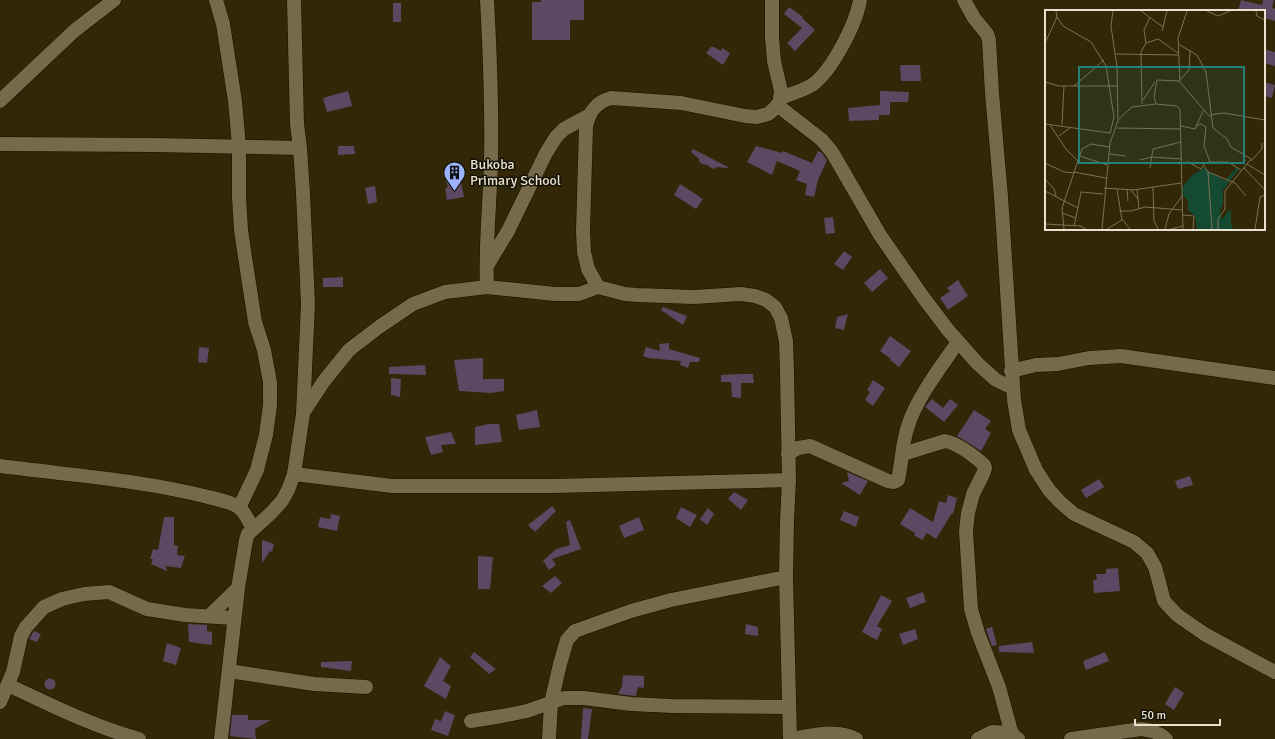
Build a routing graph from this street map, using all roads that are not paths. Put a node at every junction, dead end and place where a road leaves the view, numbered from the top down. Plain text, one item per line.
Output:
1 (114, 0) edge
2 (216, 0) edge
3 (294, 0) edge
4 (487, 0) edge
5 (772, 0) edge
6 (860, 0) edge
7 (964, 0) edge
8 (0, 101) edge
9 (779, 101) junction
10 (588, 116) junction
11 (0, 144) edge
12 (239, 146) junction
13 (300, 148) junction
14 (486, 266) junction
15 (487, 287) junction
16 (598, 287) junction
17 (958, 342) junction
18 (1011, 371) junction
19 (1275, 378) edge
20 (1012, 388) junction
21 (303, 414) junction
22 (788, 454) junction
23 (903, 454) junction
24 (0, 466) edge
25 (294, 474) junction
26 (789, 480) junction
27 (239, 508) junction
28 (253, 529) junction
29 (786, 577) junction
30 (238, 588) junction
31 (209, 616) junction
32 (234, 618) junction
33 (229, 672) junction
34 (1275, 672) edge
35 (8, 685) junction
36 (366, 687) dead end
37 (0, 702) edge
38 (551, 703) junction
39 (789, 707) junction
40 (471, 721) dead end
41 (1015, 736) edge
42 (139, 739) edge
43 (221, 739) edge
44 (549, 739) edge
45 (790, 739) edge
46 (856, 739) edge
47 (978, 739) edge
48 (1071, 739) edge
49 (1166, 739) edge

1 - 8 street
2 - 12 street
3 - 13 street
4 - 14 street
5 - 9 street
6 - 9 street
7 - 18 street
9 - 10 street
9 - 17 street
10 - 14 street
10 - 16 street
11 - 12 street
12 - 13 street
12 - 27 street
13 - 21 street
14 - 15 street
15 - 16 street
15 - 21 street
16 - 22 street
17 - 20 street
17 - 23 street
18 - 19 street
18 - 20 street
20 - 34 street
21 - 25 street
22 - 23 street
22 - 26 street
23 - 41 street
24 - 27 street
25 - 26 street
25 - 28 street
26 - 29 street
27 - 28 street
28 - 30 street
29 - 38 street
29 - 39 street
30 - 31 street
30 - 32 street
31 - 32 street
31 - 35 street
32 - 33 street
33 - 36 street
33 - 43 street
35 - 37 street
35 - 42 street
38 - 39 street
38 - 40 street
38 - 44 street
39 - 45 street
41 - 47 street
45 - 46 street
48 - 49 street

